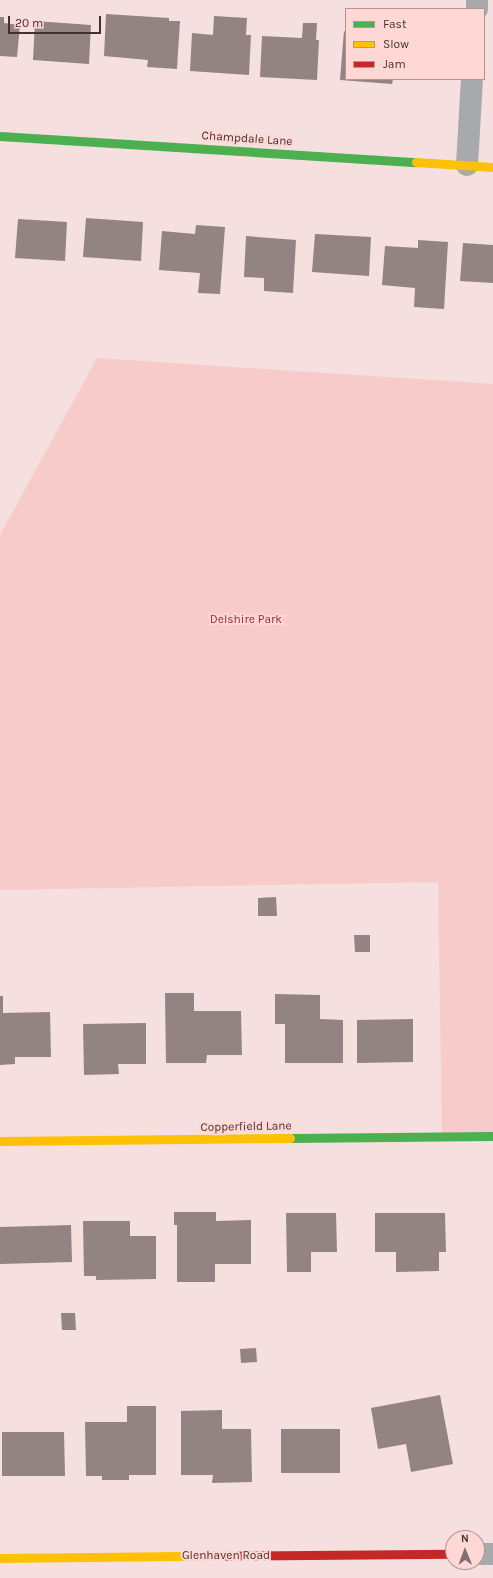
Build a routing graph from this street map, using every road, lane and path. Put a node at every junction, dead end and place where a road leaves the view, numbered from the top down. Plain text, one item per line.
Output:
1 (472, 80) edge
2 (0, 136) edge
3 (467, 165) junction
4 (493, 166) edge
5 (493, 1136) edge
6 (0, 1141) edge
7 (445, 1554) edge
8 (0, 1558) edge

1 - 3 street
2 - 3 street, Champdale Lane
3 - 4 street, Champdale Lane
5 - 6 street, Copperfield Lane
7 - 8 street, Glenhaven Road

